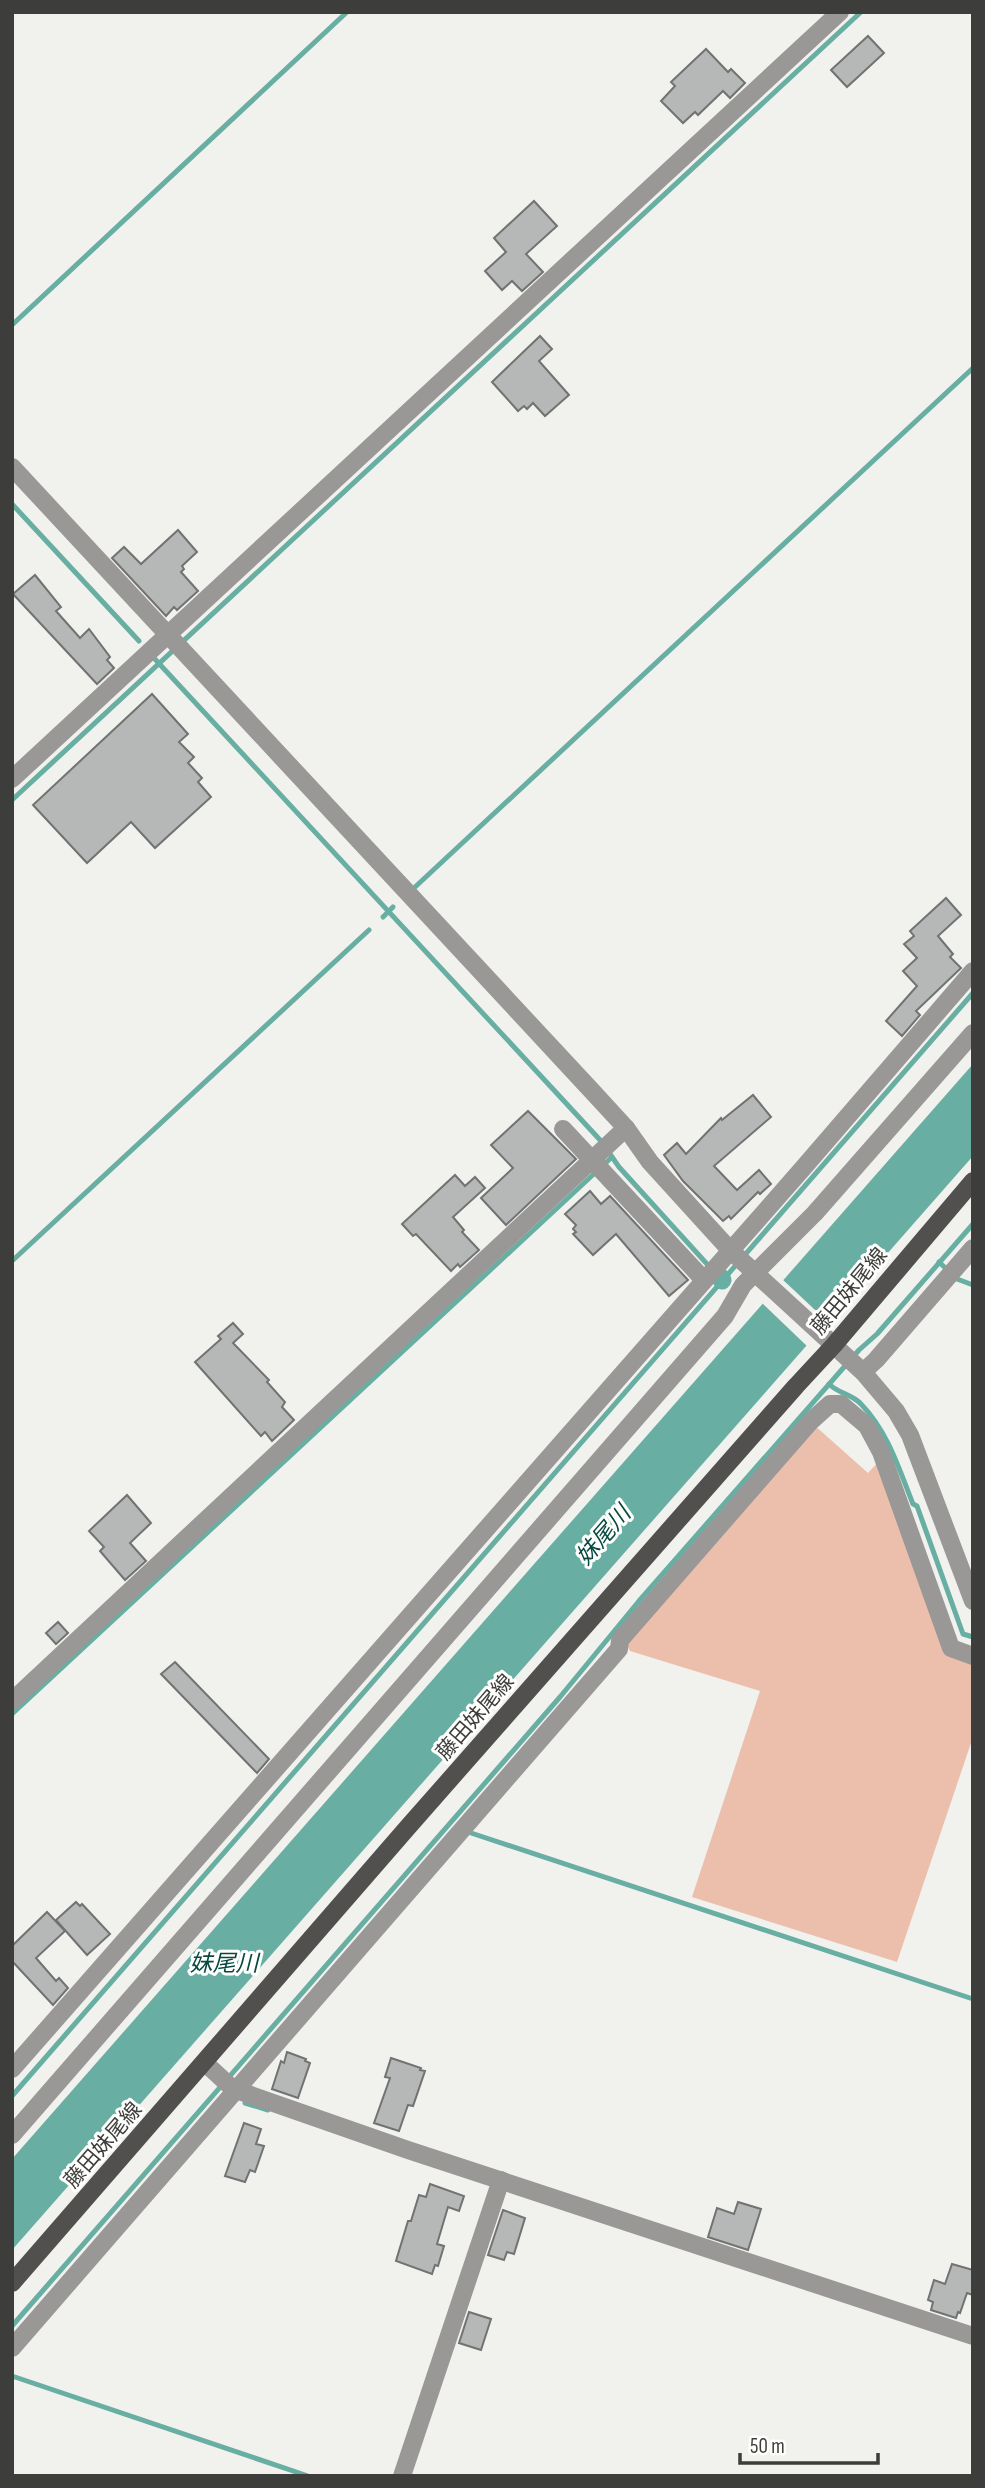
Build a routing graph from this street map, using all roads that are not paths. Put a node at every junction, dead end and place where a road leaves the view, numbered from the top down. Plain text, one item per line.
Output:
1 (840, 12) edge
2 (12, 467) edge
3 (175, 640) junction
4 (12, 779) edge
5 (973, 971) edge
6 (973, 1033) edge
7 (563, 1129) dead end
8 (606, 1152) junction
9 (973, 1181) edge
10 (973, 1248) edge
11 (746, 1264) junction
12 (704, 1280) junction
13 (844, 1355) junction
14 (906, 1477) junction
15 (973, 1601) edge
16 (973, 1656) edge
17 (12, 1702) edge
18 (205, 2063) junction
19 (12, 2069) edge
20 (229, 2083) junction
21 (12, 2134) edge
22 (501, 2180) junction
23 (12, 2283) edge
24 (973, 2336) edge
25 (12, 2348) edge
26 (402, 2476) edge

1 - 3 street
2 - 3 street
3 - 4 street
3 - 8 street
5 - 11 street
6 - 11 street
7 - 8 street
8 - 11 street
8 - 12 street
8 - 17 street
9 - 13 main road, 藤田妹尾線
10 - 13 street
11 - 12 street
11 - 13 street
11 - 21 street
12 - 19 street
13 - 14 street
13 - 18 main road, 藤田妹尾線
14 - 15 street
14 - 16 street
14 - 20 street
18 - 20 street
18 - 23 main road, 藤田妹尾線
20 - 22 street
20 - 25 street
22 - 24 street
22 - 26 street

